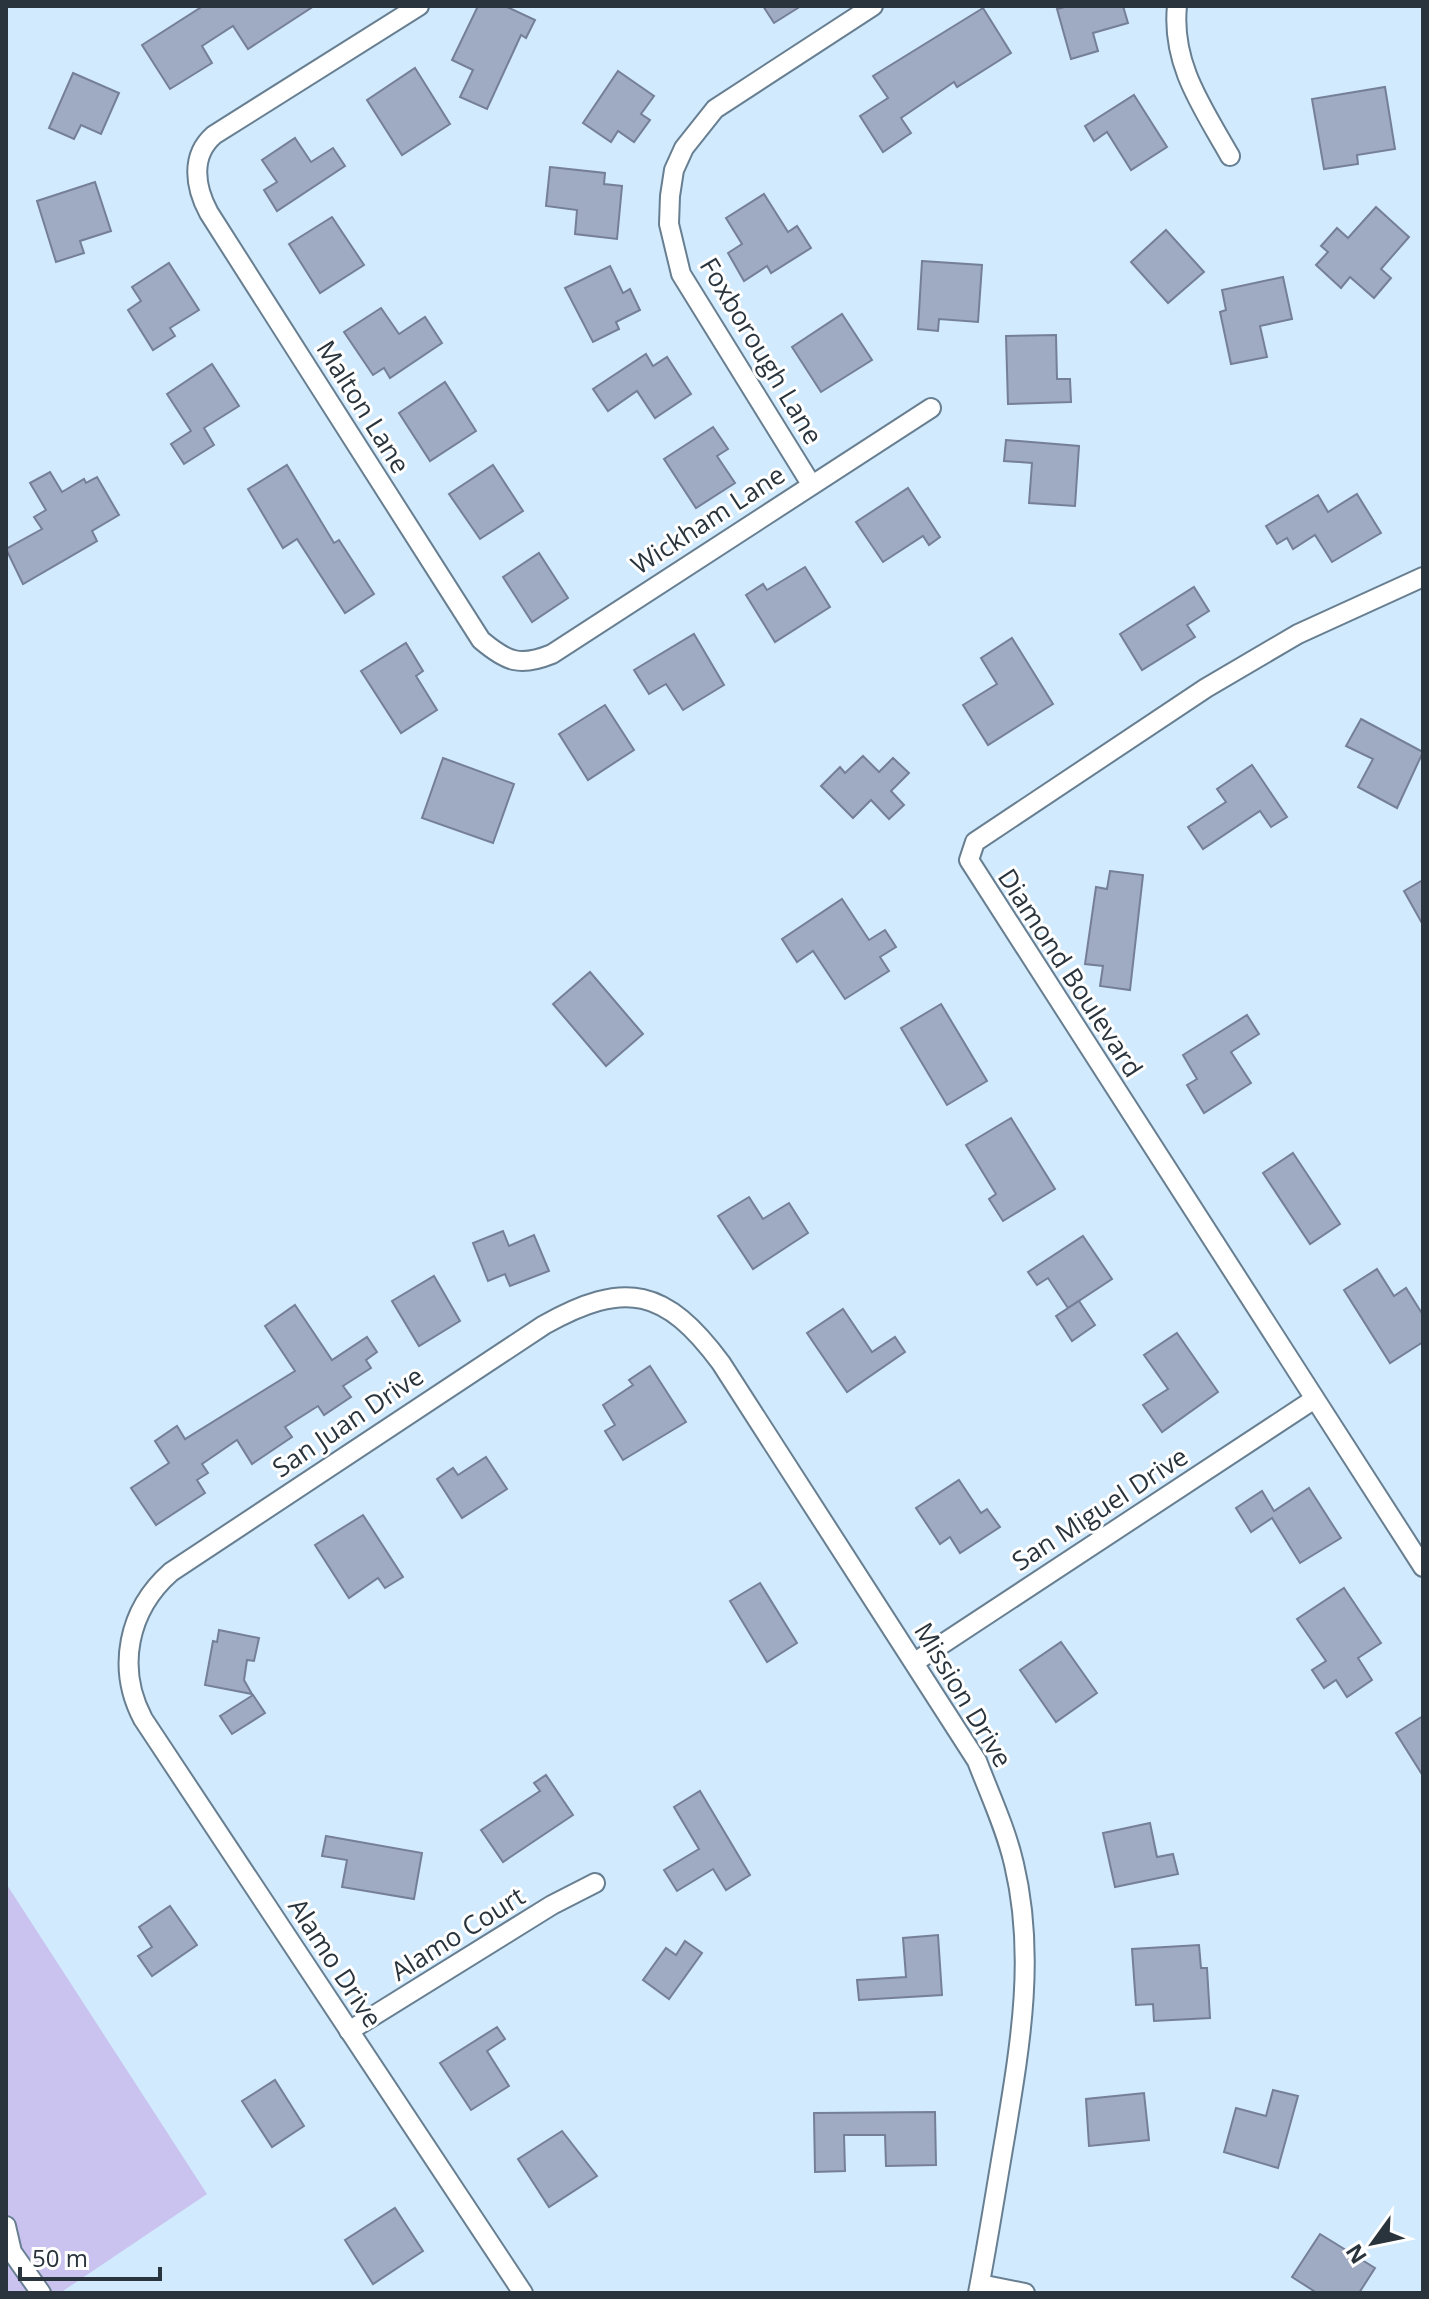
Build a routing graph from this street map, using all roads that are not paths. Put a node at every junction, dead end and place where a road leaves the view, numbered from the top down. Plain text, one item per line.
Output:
1 (419, 6) edge
2 (873, 6) edge
3 (1177, 6) edge
4 (1230, 156) dead end
5 (931, 408) dead end
6 (811, 484) junction
7 (1423, 577) edge
8 (511, 660) joint
9 (646, 1300) joint
10 (1313, 1400) junction
11 (1423, 1567) edge
12 (129, 1653) joint
13 (915, 1662) junction
14 (595, 1883) dead end
15 (349, 2031) junction
16 (6, 2226) edge
17 (979, 2288) edge
18 (41, 2293) edge
19 (523, 2293) edge
20 (1025, 2293) edge

1 - 8 street, Malton Lane
2 - 6 street, Foxborough Lane
3 - 4 street
5 - 6 street, Wickham Lane
6 - 8 street, Wickham Lane
7 - 10 street, Diamond Boulevard
9 - 12 street, San Juan Drive
9 - 13 street, Mission Drive
10 - 11 street, Diamond Boulevard
10 - 13 street, San Miguel Drive
12 - 15 street, Alamo Drive
13 - 17 street, Mission Drive
14 - 15 street, Alamo Court
15 - 19 street, Alamo Drive
16 - 18 street
17 - 20 street

